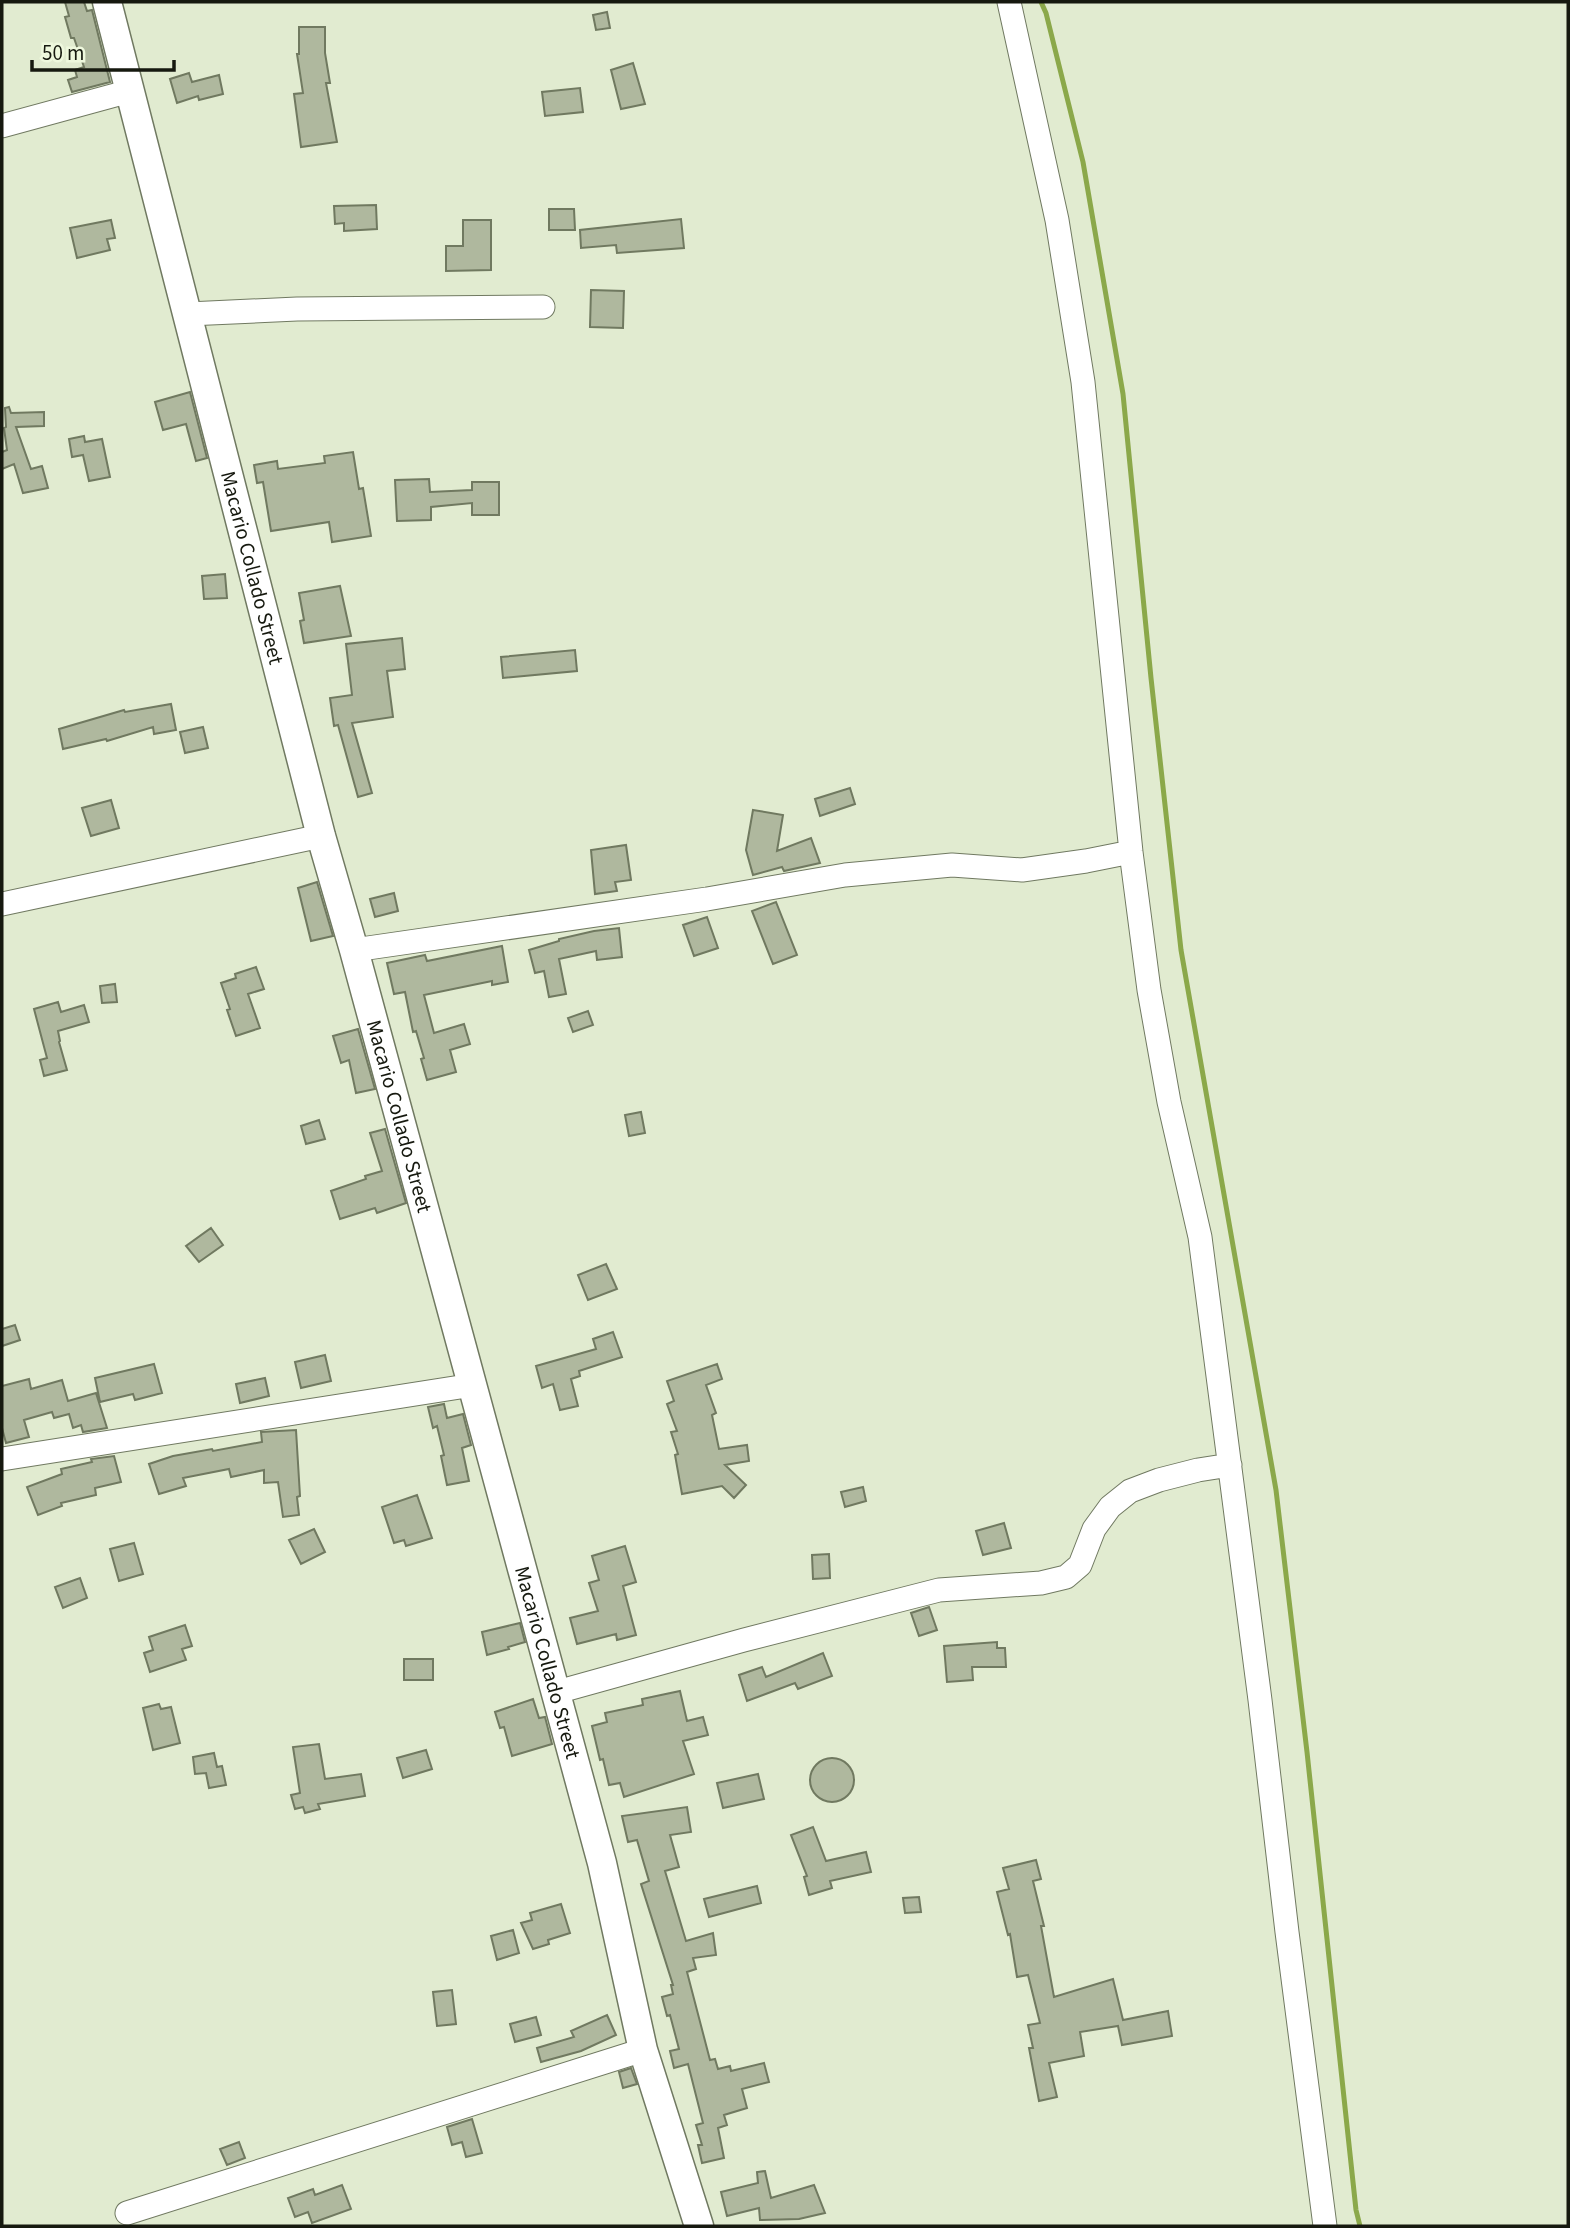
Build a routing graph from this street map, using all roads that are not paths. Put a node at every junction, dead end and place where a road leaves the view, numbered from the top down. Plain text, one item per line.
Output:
1 (107, 2) edge
2 (1009, 2) edge
3 (130, 92) junction
4 (2, 126) edge
5 (542, 307) dead end
6 (188, 314) junction
7 (321, 836) junction
8 (1131, 852) junction
9 (2, 904) edge
10 (354, 950) junction
11 (473, 1385) junction
12 (2, 1459) edge
13 (1230, 1465) junction
14 (557, 1692) junction
15 (643, 2050) junction
16 (127, 2213) dead end
17 (699, 2226) edge
18 (1325, 2226) edge

1 - 3 street, Macario Collado Street
2 - 8 street
3 - 4 street
3 - 6 street, Macario Collado Street
5 - 6 street
6 - 7 street, Macario Collado Street
7 - 9 street
7 - 10 street, Macario Collado Street
8 - 10 street
8 - 13 street
10 - 11 street, Macario Collado Street
11 - 12 street
11 - 14 street, Macario Collado Street
13 - 14 street
13 - 18 street
14 - 15 street, Macario Collado Street
15 - 16 street
15 - 17 street, Macario Collado Street

